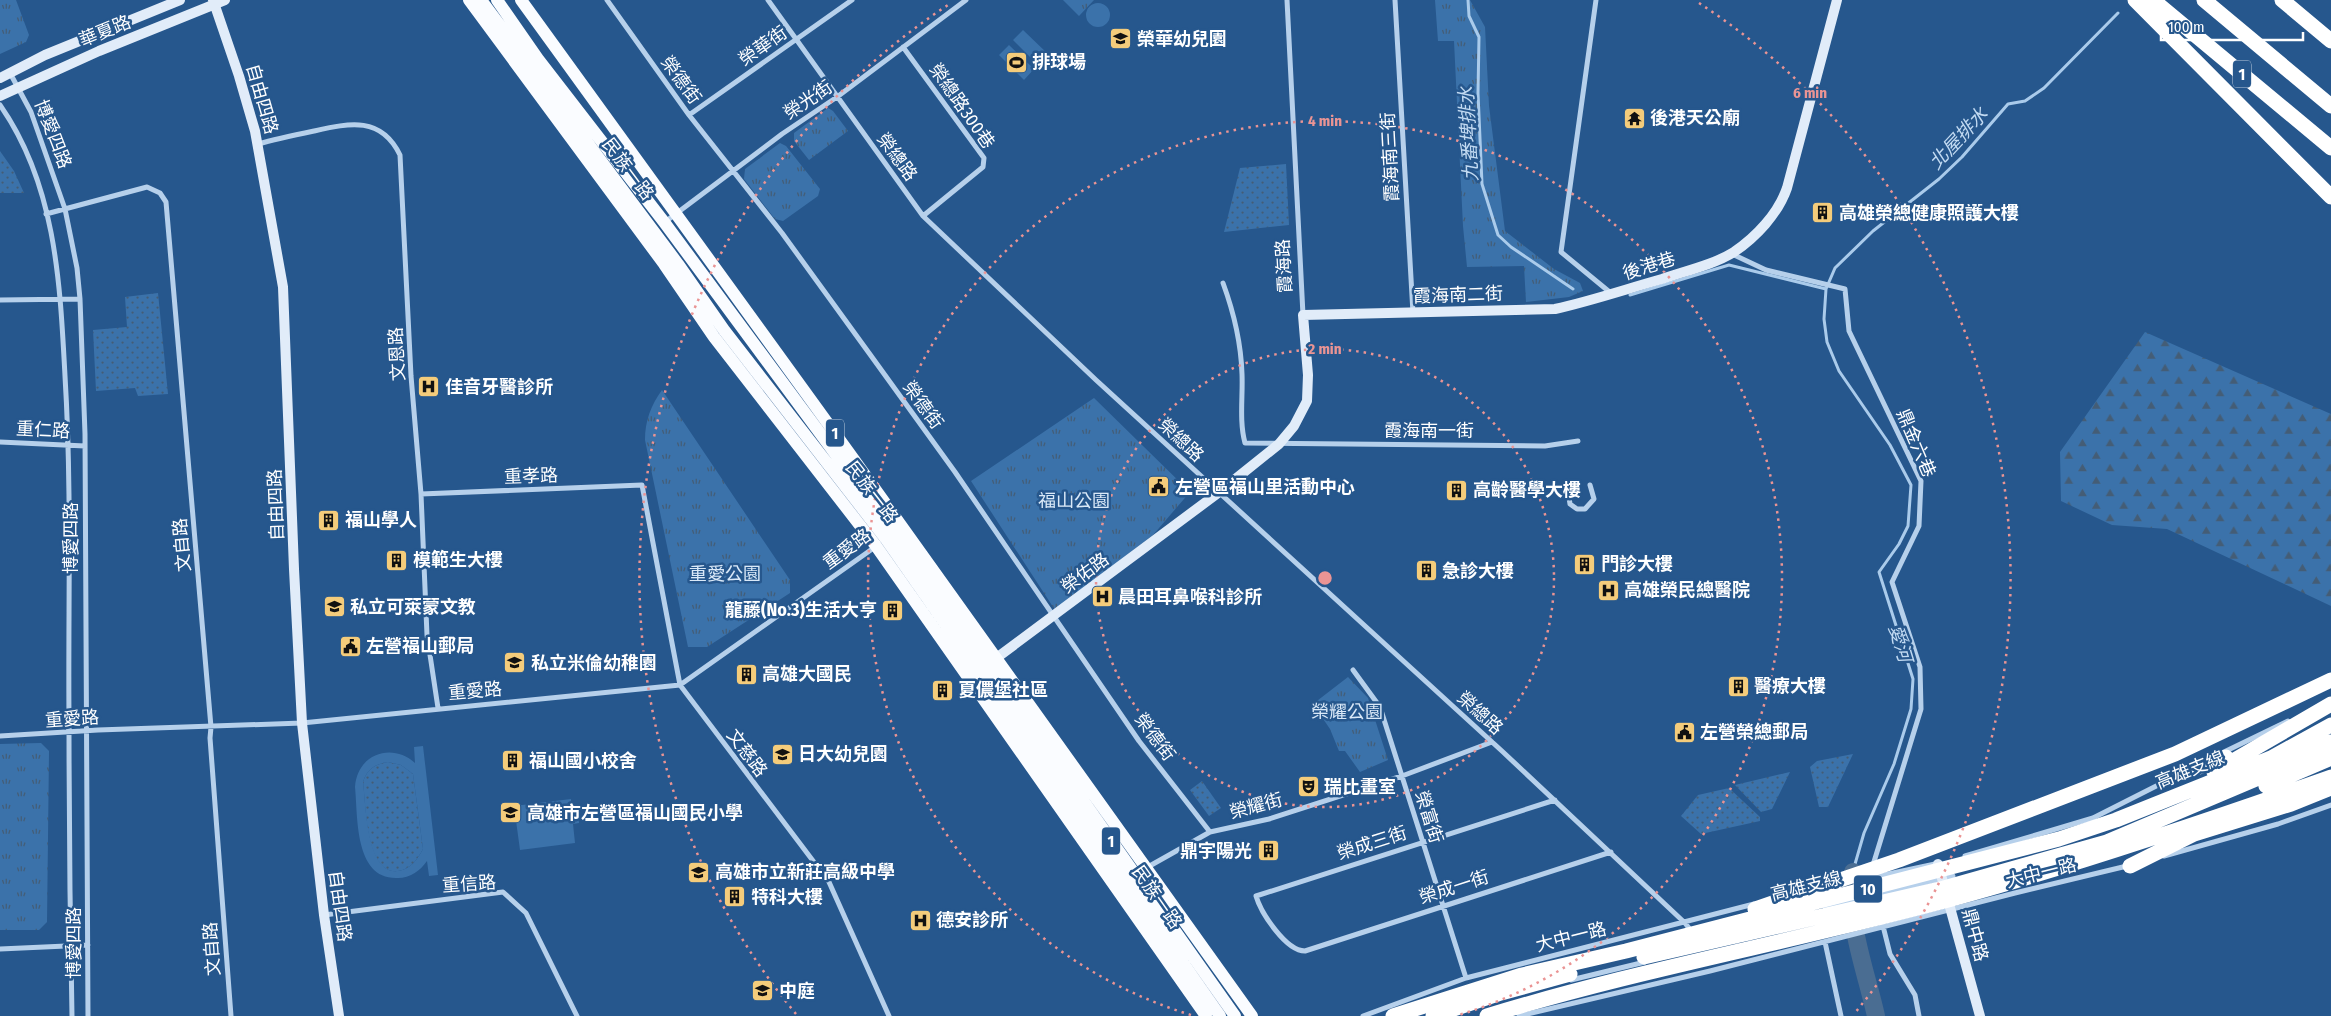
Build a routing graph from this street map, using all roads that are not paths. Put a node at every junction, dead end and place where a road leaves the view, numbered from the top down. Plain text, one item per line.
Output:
1 (180, 0) edge
2 (225, 0) edge
3 (469, 0) edge
4 (481, 0) edge
5 (497, 0) edge
6 (520, 0) edge
7 (607, 0) edge
8 (768, 0) edge
9 (852, 0) edge
10 (966, 0) edge
11 (1287, 0) edge
12 (1395, 0) edge
13 (1596, 0) edge
14 (1837, 0) edge
15 (2135, 0) edge
16 (2153, 0) edge
17 (2204, 0) edge
18 (2282, 0) edge
19 (214, 2) edge
20 (2331, 30) edge
21 (796, 39) junction
22 (2331, 41) edge
23 (903, 48) junction
24 (10, 72) junction
25 (0, 78) edge
26 (19, 87) junction
27 (0, 96) edge
28 (837, 97) junction
29 (0, 105) edge
30 (2331, 106) edge
31 (689, 115) junction
32 (258, 144) junction
33 (2331, 148) edge
34 (733, 171) junction
35 (2328, 193) edge
36 (66, 210) junction
37 (46, 214) junction
38 (676, 214) junction
39 (923, 216) junction
40 (664, 222) junction
41 (1732, 253) junction
42 (1223, 283) dead end
43 (1612, 294) junction
44 (80, 299) junction
45 (0, 300) edge
46 (61, 300) junction
47 (1414, 313) junction
48 (1303, 314) junction
49 (1578, 441) dead end
50 (0, 442) edge
51 (1279, 444) junction
52 (70, 445) junction
53 (85, 446) junction
54 (642, 485) joint
55 (1590, 485) dead end
56 (1568, 491) dead end
57 (1218, 493) junction
58 (421, 494) junction
59 (890, 536) junction
60 (1054, 616) junction
61 (984, 667) junction
62 (1354, 670) dead end
63 (2331, 680) edge
64 (680, 686) junction
65 (2331, 699) edge
66 (2331, 704) edge
67 (438, 708) junction
68 (2331, 713) edge
69 (302, 723) junction
70 (2331, 725) edge
71 (211, 727) junction
72 (88, 731) junction
73 (70, 732) junction
74 (0, 736) edge
75 (1492, 742) junction
76 (2331, 742) edge
77 (2331, 758) edge
78 (2180, 774) junction
79 (1402, 776) junction
80 (2331, 777) edge
81 (2331, 788) edge
82 (1555, 800) junction
83 (2329, 807) edge
84 (1210, 832) junction
85 (1422, 841) junction
86 (2107, 842) junction
87 (1612, 852) junction
88 (1960, 857) dead end
89 (1940, 862) joint
90 (2130, 866) junction
91 (1948, 877) junction
92 (1130, 878) junction
93 (1868, 878) junction
94 (1790, 896) junction
95 (1862, 903) junction
96 (1441, 906) junction
97 (1952, 910) junction
98 (324, 915) junction
99 (1783, 915) junction
100 (1685, 923) junction
101 (1882, 926) junction
102 (1695, 936) junction
103 (1825, 942) junction
104 (88, 945) junction
105 (71, 947) junction
106 (1702, 947) junction
107 (0, 949) edge
108 (1626, 951) junction
109 (1305, 952) joint
110 (1754, 960) junction
111 (1466, 978) junction
112 (72, 1016) edge
113 (88, 1016) edge
114 (231, 1016) edge
115 (339, 1016) edge
116 (577, 1016) edge
117 (889, 1016) edge
118 (1206, 1016) edge
119 (1220, 1016) edge
120 (1235, 1016) edge
121 (1252, 1016) edge
122 (1363, 1016) edge
123 (1393, 1016) edge
124 (1433, 1016) edge
125 (1451, 1016) edge
126 (1465, 1016) edge
127 (1487, 1016) edge
128 (1519, 1016) edge
129 (1842, 1016) edge
130 (1919, 1016) edge
131 (1980, 1016) edge

1 - 24 street, 華夏路
2 - 19 street, 華夏路
3 - 59 main road, 民族一路 / 1
4 - 59 main road, 民族一路 / 1
5 - 40 main road, 民族一路 / 1
6 - 38 main road, 民族一路 / 1
7 - 31 street, 榮德街
8 - 21 street, 榮總路
9 - 21 street, 榮華街
10 - 23 street, 榮光街
11 - 48 street, 霞海路
12 - 47 street, 霞海南三街
13 - 43 street, 後港巷
14 - 41 street, 後港巷
15 - 35 highway
16 - 33 highway, 1
17 - 30 highway, 1
18 - 20 highway
18 - 22 highway
19 - 26 street, 華夏路
19 - 32 street, 自由四路
21 - 28 street, 榮總路
21 - 31 street, 榮華街
23 - 28 street, 榮光街
23 - 39 street, 榮總路300巷
24 - 25 street, 華夏路
24 - 26 street, 博愛四路
26 - 27 street, 華夏路
26 - 36 street, 博愛四路
28 - 34 street, 榮光街
28 - 39 street, 榮總路
29 - 37 street, 博愛四路
31 - 34 street, 榮德街
32 - 58 street, 文恩路
32 - 69 street, 自由四路
34 - 38 street, 榮光街
34 - 60 street, 榮德街
36 - 37 street, 文自路
36 - 44 street, 博愛四路
36 - 71 street, 文自路
37 - 46 street, 博愛四路
38 - 40 street, 榮光街
38 - 59 main road, 民族一路 / 1
39 - 57 street, 榮總路
40 - 59 main road, 民族一路 / 1
41 - 43 street, 後港巷
41 - 93 street, 鼎金六巷
42 - 51 street, 霞海南一街
43 - 47 street, 霞海南二街
44 - 46 street
44 - 53 street, 博愛四路
45 - 46 street
46 - 52 street, 博愛四路
47 - 48 street, 霞海南二街
48 - 51 street, 霞海路
49 - 51 street, 霞海南一街
50 - 52 street, 重仁路
51 - 57 street, 霞海路
52 - 53 street, 重仁路
52 - 73 street, 博愛四路
53 - 72 street, 博愛四路
54 - 58 street, 重孝路
54 - 64 street, 文慈路
55 - 56 street
57 - 60 street, 榮佑路
57 - 75 street, 榮總路
58 - 67 street, 文恩路
59 - 61 main road, 民族一路 / 1
59 - 61 main road, 民族一路 / 1
59 - 64 street, 重愛路
60 - 61 street, 榮佑路
60 - 84 street, 榮德街
61 - 92 main road, 民族一路 / 1
61 - 92 main road, 民族一路 / 1
62 - 79 street, 榮富街
63 - 108 highway
64 - 67 street, 重愛路
64 - 117 street, 文慈路
65 - 78 street, 大中一路
66 - 91 highway
67 - 69 street, 重愛路
68 - 78 highway
69 - 71 street, 重愛路
69 - 98 street, 自由四路
70 - 108 highway, 高雄支線 / 10
71 - 72 street, 重愛路
71 - 114 street, 文自路
72 - 73 street, 重愛路
72 - 104 street, 博愛四路
73 - 74 street, 重愛路
73 - 105 street, 博愛四路
75 - 79 street, 榮耀街
75 - 82 street, 榮總路
76 - 86 highway, 高雄支線 / 10
77 - 86 highway
78 - 88 street, 大中一路
79 - 84 street, 榮耀街
79 - 85 street, 榮富街
80 - 127 highway
81 - 90 highway
82 - 85 street, 榮成三街
82 - 87 street, 榮總路
83 - 90 street, 大中一路
84 - 92 street, 榮耀街
85 - 96 street, 榮富街
85 - 109 street, 榮成三街
86 - 95 highway, 高雄支線 / 10
87 - 96 street, 榮成一街
87 - 100 street, 榮總路
89 - 91 street, 鼎中路
89 - 93 street, 大中一路
90 - 97 street, 大中一路
91 - 95 street, 大中一路
91 - 97 street, 鼎中路
92 - 118 main road, 民族一路 / 1
92 - 119 main road, 民族一路 / 1
92 - 120 main road, 民族一路 / 1
92 - 121 main road, 民族一路 / 1
93 - 94 street, 大中一路
94 - 99 street
94 - 100 street, 大中一路
95 - 99 street, 大中一路
95 - 124 highway, 高雄支線 / 10
95 - 126 highway
96 - 109 street, 榮成一街
96 - 111 street, 榮富街
97 - 101 street, 大中一路
97 - 131 street, 鼎中路
98 - 115 street, 自由四路
98 - 116 street, 重信路
99 - 102 street, 大中一路
99 - 106 street, 大中一路
100 - 102 street, 榮總路
100 - 111 street, 大中一路
101 - 103 street, 大中一路
101 - 130 street
102 - 106 street, 榮總路
103 - 110 street, 大中一路
103 - 129 street
104 - 105 street
104 - 113 street, 博愛四路
105 - 107 street
105 - 112 street, 博愛四路
106 - 110 street, 大中一路
106 - 125 street, 大中一路
108 - 123 highway, 高雄支線 / 10
110 - 128 street, 大中一路
111 - 122 street, 大中一路

